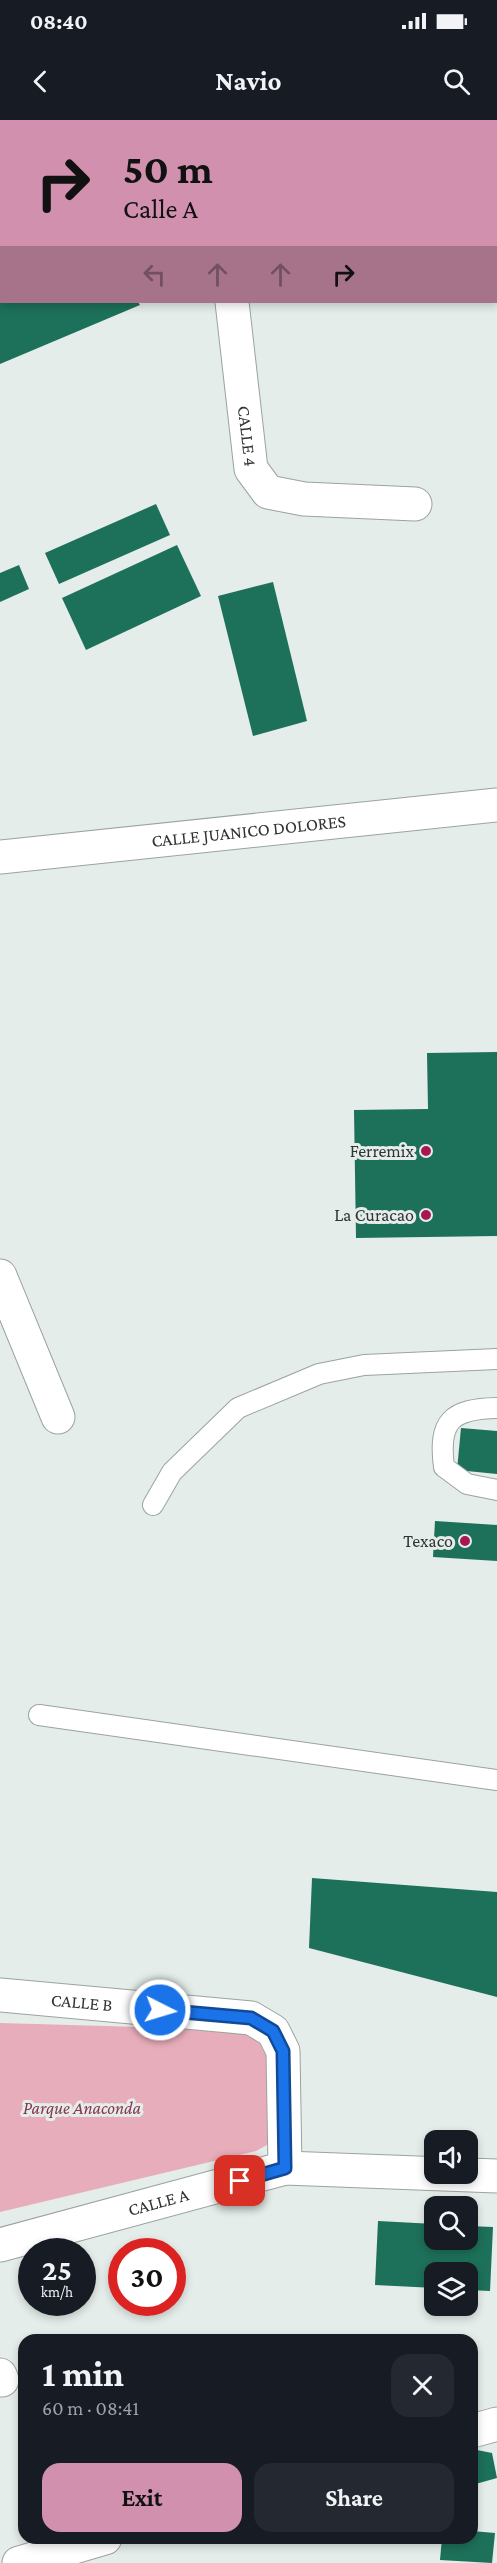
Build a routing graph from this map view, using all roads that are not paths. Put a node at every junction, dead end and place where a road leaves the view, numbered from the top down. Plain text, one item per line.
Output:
1 (232, 303) edge
2 (414, 504) dead end
3 (497, 805) edge
4 (0, 857) edge
5 (0, 1276) edge
6 (497, 1359) edge
7 (497, 1408) edge
8 (58, 1417) dead end
9 (497, 1491) edge
10 (153, 1505) dead end
11 (39, 1715) dead end
12 (497, 1780) edge
13 (0, 1995) edge
14 (285, 2168) junction
15 (497, 2176) edge
16 (0, 2245) edge
17 (497, 2424) edge
18 (478, 2429) edge
19 (84, 2544) edge
20 (19, 2563) edge

1 - 2 street, CALLE 4
3 - 4 street, CALLE JUANICO DOLORES
5 - 8 street
6 - 10 lane
7 - 9 lane
11 - 12 lane
13 - 14 street, CALLE B
14 - 15 street, CALLE A
14 - 16 street, CALLE A
17 - 18 street
19 - 20 street

